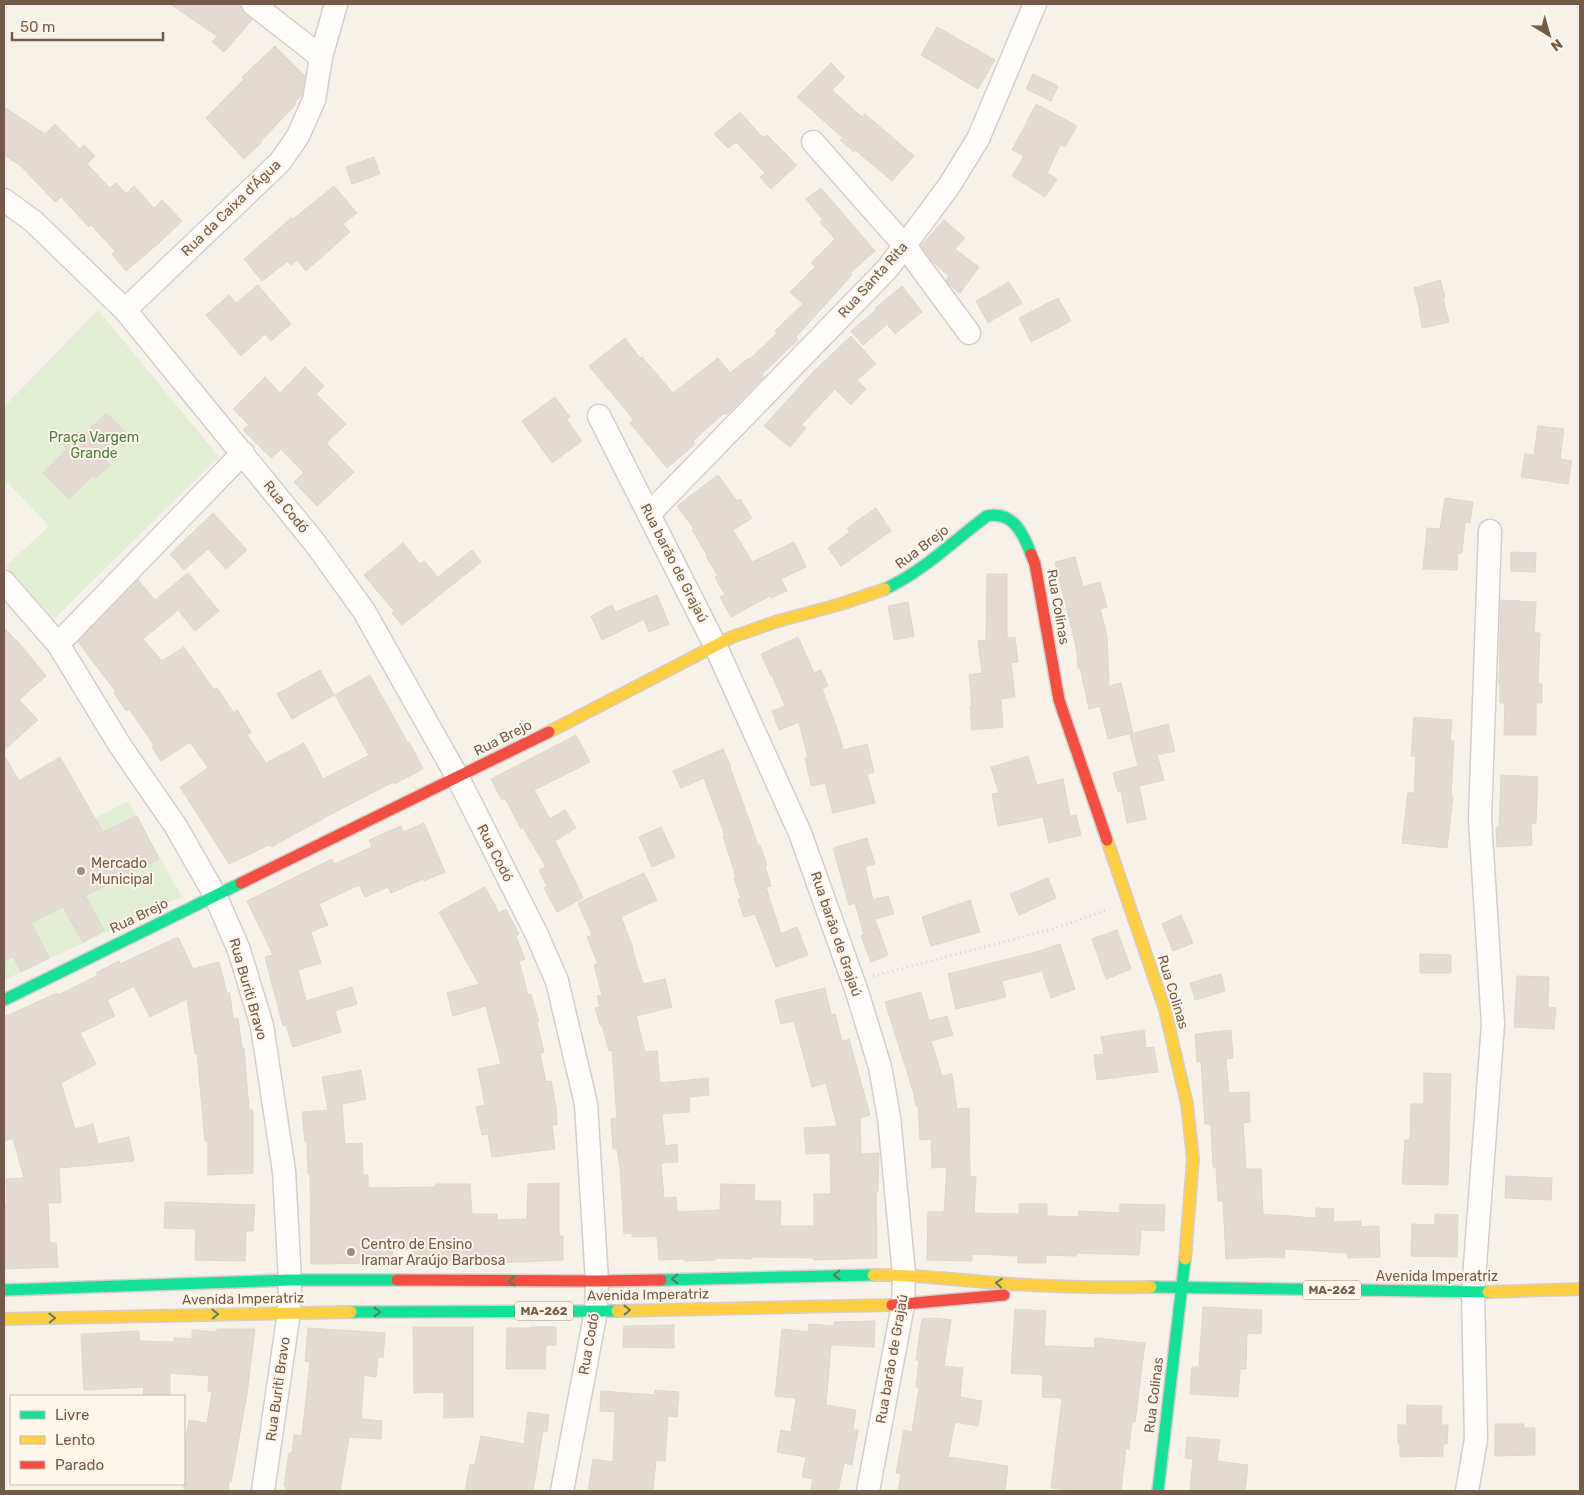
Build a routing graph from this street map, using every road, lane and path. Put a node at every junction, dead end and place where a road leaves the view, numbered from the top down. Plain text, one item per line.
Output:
1 (253, 4) edge
2 (336, 4) edge
3 (1035, 4) edge
4 (321, 57) junction
5 (813, 142) dead end
6 (4, 200) edge
7 (905, 246) junction
8 (125, 310) junction
9 (969, 333) dead end
10 (599, 416) dead end
11 (243, 453) junction
12 (650, 513) junction
13 (1012, 521) joint
14 (1490, 531) dead end
15 (4, 582) edge
16 (58, 644) junction
17 (715, 645) junction
18 (458, 778) junction
19 (216, 895) junction
20 (1127, 902) junction
21 (853, 981) junction
22 (4, 1000) edge
23 (904, 1274) junction
24 (290, 1280) junction
25 (597, 1281) junction
26 (1182, 1287) junction
27 (1083, 1288) junction
28 (1580, 1289) edge
29 (4, 1290) edge
30 (1473, 1292) junction
31 (903, 1305) junction
32 (596, 1311) junction
33 (289, 1312) junction
34 (4, 1319) edge
35 (263, 1491) edge
36 (562, 1491) edge
37 (868, 1491) edge
38 (1158, 1491) edge
39 (1467, 1491) edge

1 - 4 street
2 - 4 street, Rua da Caixa d'Água
3 - 7 street, Rua Santa Rita
4 - 8 street, Rua da Caixa d'Água
5 - 7 street
6 - 8 street, Rua Codó
7 - 9 street
7 - 12 street, Rua Santa Rita
8 - 11 street, Rua Codó
10 - 12 street, Rua barão de Grajaú
11 - 16 street
11 - 18 street, Rua Codó
12 - 17 street, Rua barão de Grajaú
13 - 17 main road, Rua Brejo
13 - 20 main road, Rua Colinas
14 - 30 street
15 - 16 street, Rua Buriti Bravo
16 - 19 street, Rua Buriti Bravo
17 - 18 main road, Rua Brejo
17 - 21 street, Rua barão de Grajaú
18 - 19 main road, Rua Brejo
18 - 25 street, Rua Codó
19 - 22 main road, Rua Brejo
19 - 24 street, Rua Buriti Bravo
20 - 21 path
20 - 26 main road, Rua Colinas
21 - 23 street, Rua barão de Grajaú
23 -> 25 main road, Avenida Imperatriz
27 -> 23 main road, Avenida Imperatriz
23 - 31 street, Rua barão de Grajaú
25 -> 24 main road, Avenida Imperatriz
24 - 29 main road, Avenida Imperatriz
24 - 33 street, Rua Buriti Bravo
25 - 32 street, Rua Codó
26 - 27 main road, Avenida Imperatriz / MA-262
26 - 30 main road, Avenida Imperatriz / MA-262
26 - 38 main road, Rua Colinas
27 - 31 main road, Avenida Imperatriz / MA-262
28 - 30 main road, Avenida Imperatriz / MA-262
30 - 39 street
32 -> 31 main road, Avenida Imperatriz / MA-262
31 - 37 street, Rua barão de Grajaú
33 -> 32 main road, Avenida Imperatriz / MA-262
32 - 36 street, Rua Codó
34 -> 33 main road, Avenida Imperatriz / MA-262
33 - 35 street, Rua Buriti Bravo

